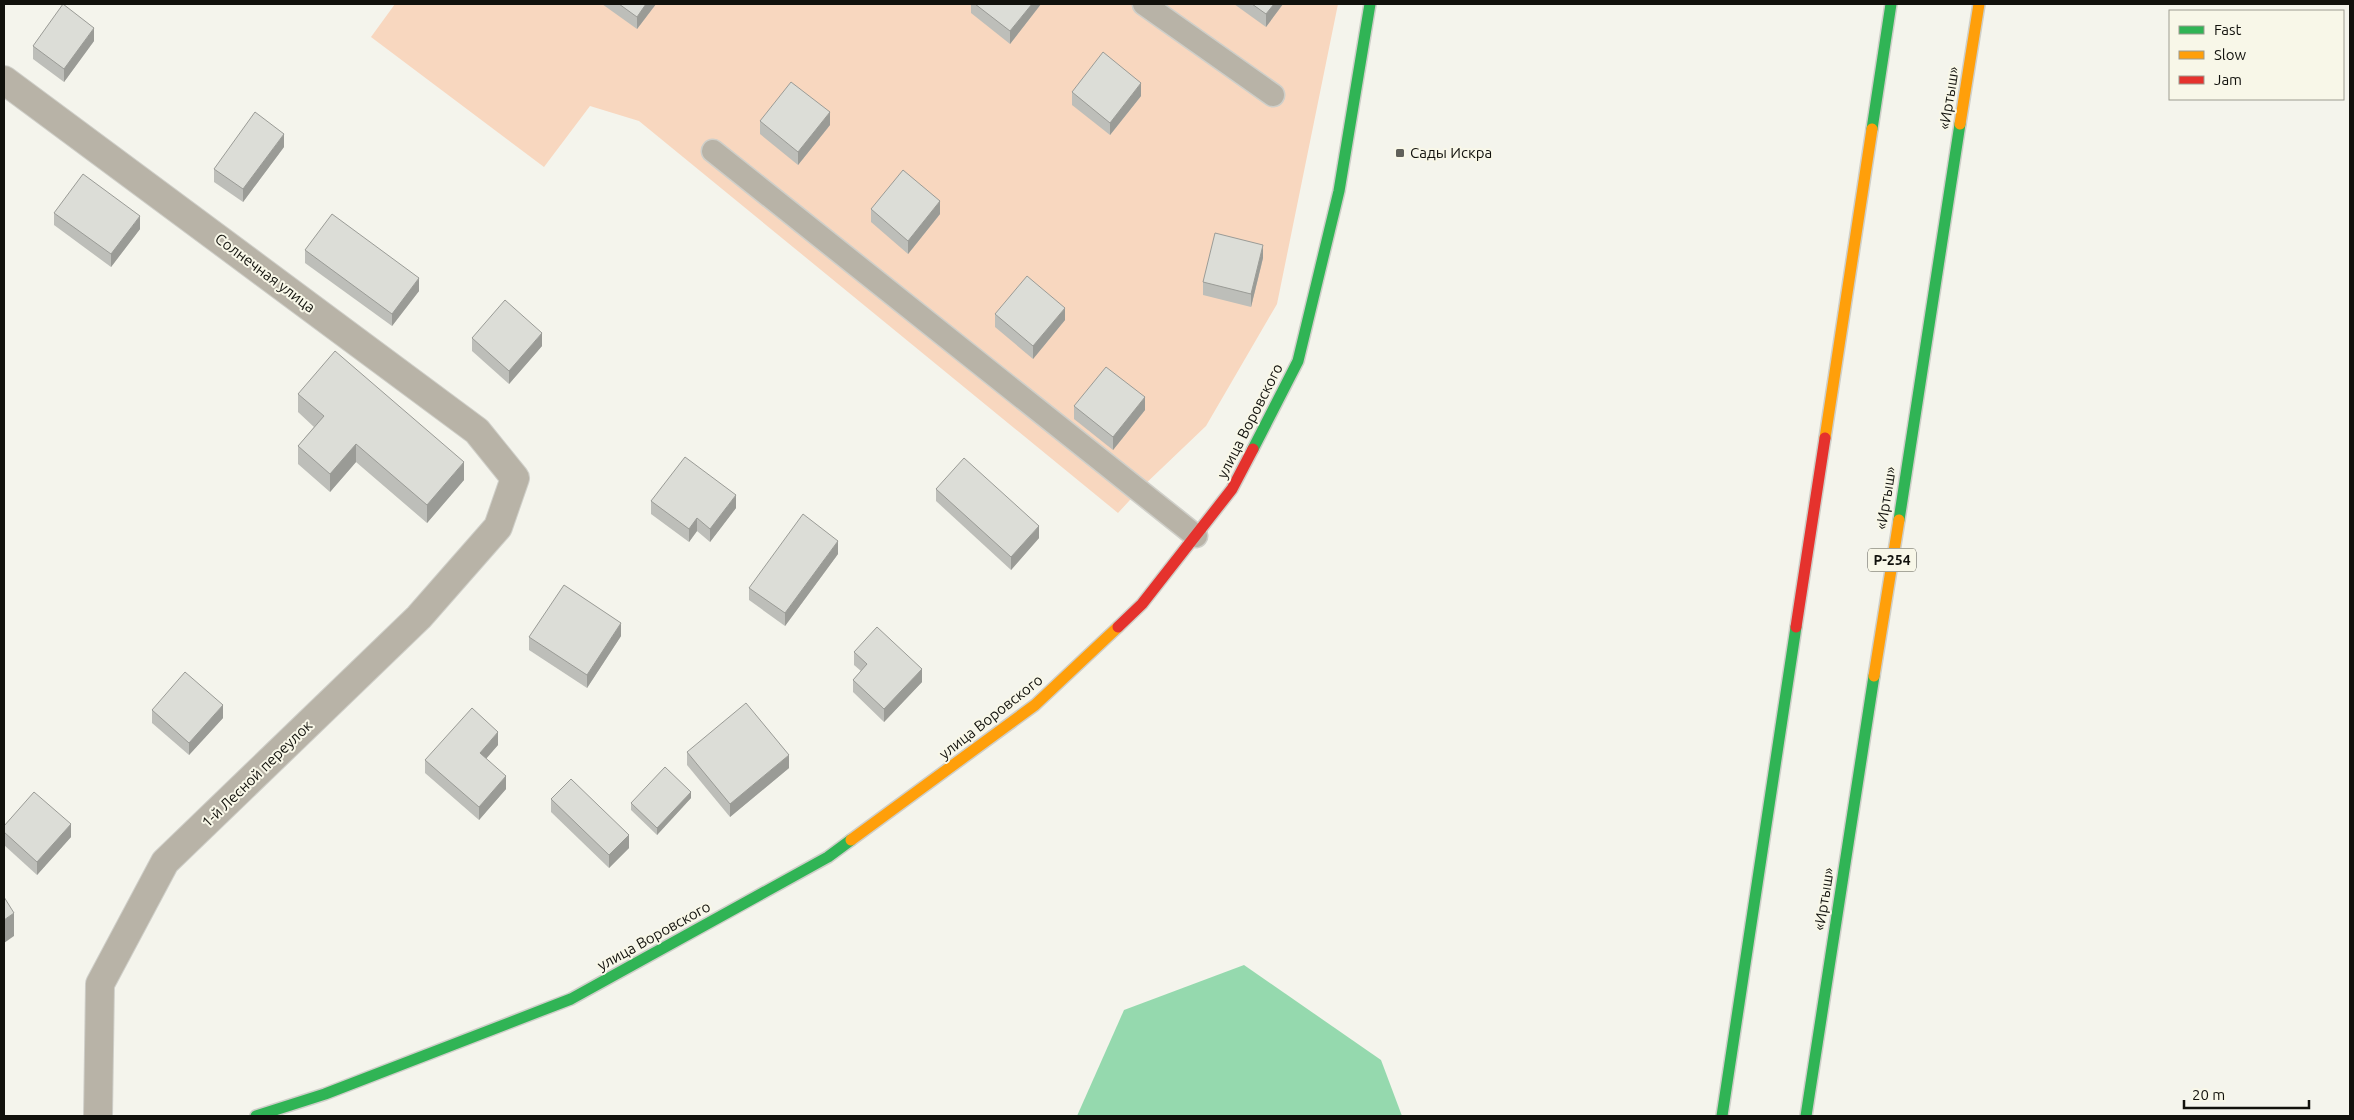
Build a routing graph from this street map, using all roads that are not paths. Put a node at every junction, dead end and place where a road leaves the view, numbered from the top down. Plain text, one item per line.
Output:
1 (1144, 4) edge
2 (1370, 4) edge
3 (1892, 4) edge
4 (1979, 4) edge
5 (4, 80) edge
6 (1273, 95) dead end
7 (713, 151) dead end
8 (515, 478) joint
9 (1196, 536) junction
10 (98, 1116) edge
11 (256, 1116) edge
12 (1722, 1116) edge
13 (1806, 1116) edge

1 - 6 lane
2 - 9 main road, улица Воровского
3 - 12 main road
4 - 13 main road, «Иртыш» / Р-254
5 - 8 street, Солнечная улица
7 - 9 lane
8 - 10 street, 1-й Лесной переулок
9 - 11 main road, улица Воровского

